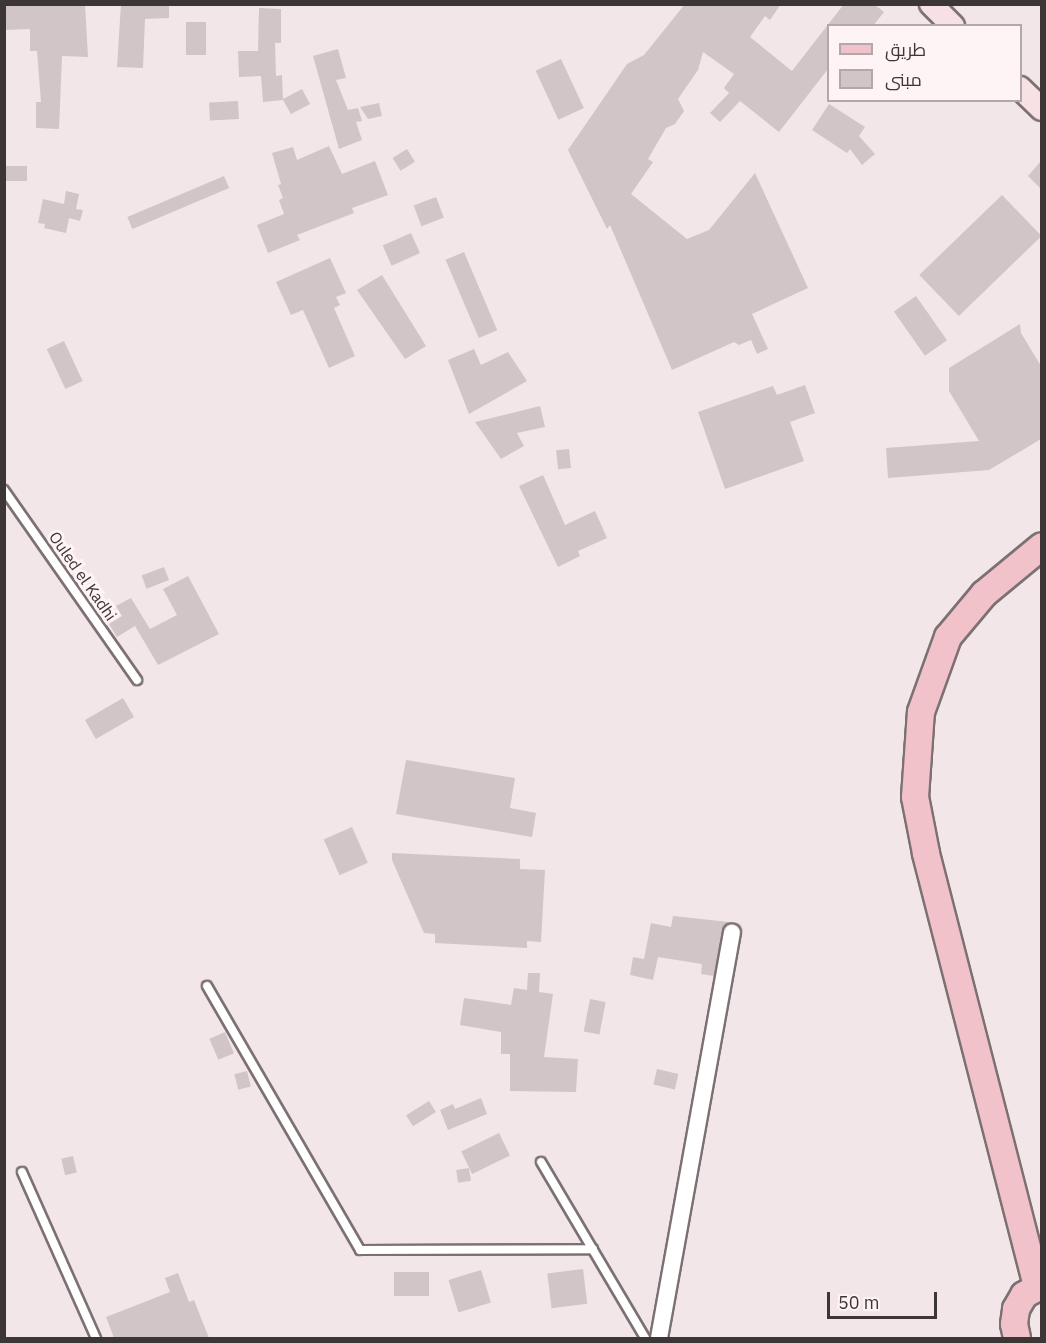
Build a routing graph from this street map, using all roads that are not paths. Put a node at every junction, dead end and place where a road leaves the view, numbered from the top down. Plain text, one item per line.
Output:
1 (931, 4) edge
2 (951, 24) edge
3 (1022, 90) edge
4 (1041, 109) edge
5 (4, 490) edge
6 (1041, 546) edge
7 (136, 680) dead end
8 (732, 933) dead end
9 (207, 986) dead end
10 (541, 1162) dead end
11 (22, 1172) dead end
12 (592, 1249) junction
13 (1039, 1285) edge
14 (96, 1338) edge
15 (645, 1338) edge
16 (659, 1338) edge
17 (1017, 1338) edge

1 - 2 main road
3 - 4 main road
5 - 7 lane, Ouled el Kadhi
6 - 13 main road
8 - 16 street
9 - 12 lane
10 - 12 lane
11 - 14 lane
12 - 15 lane
13 - 17 main road

